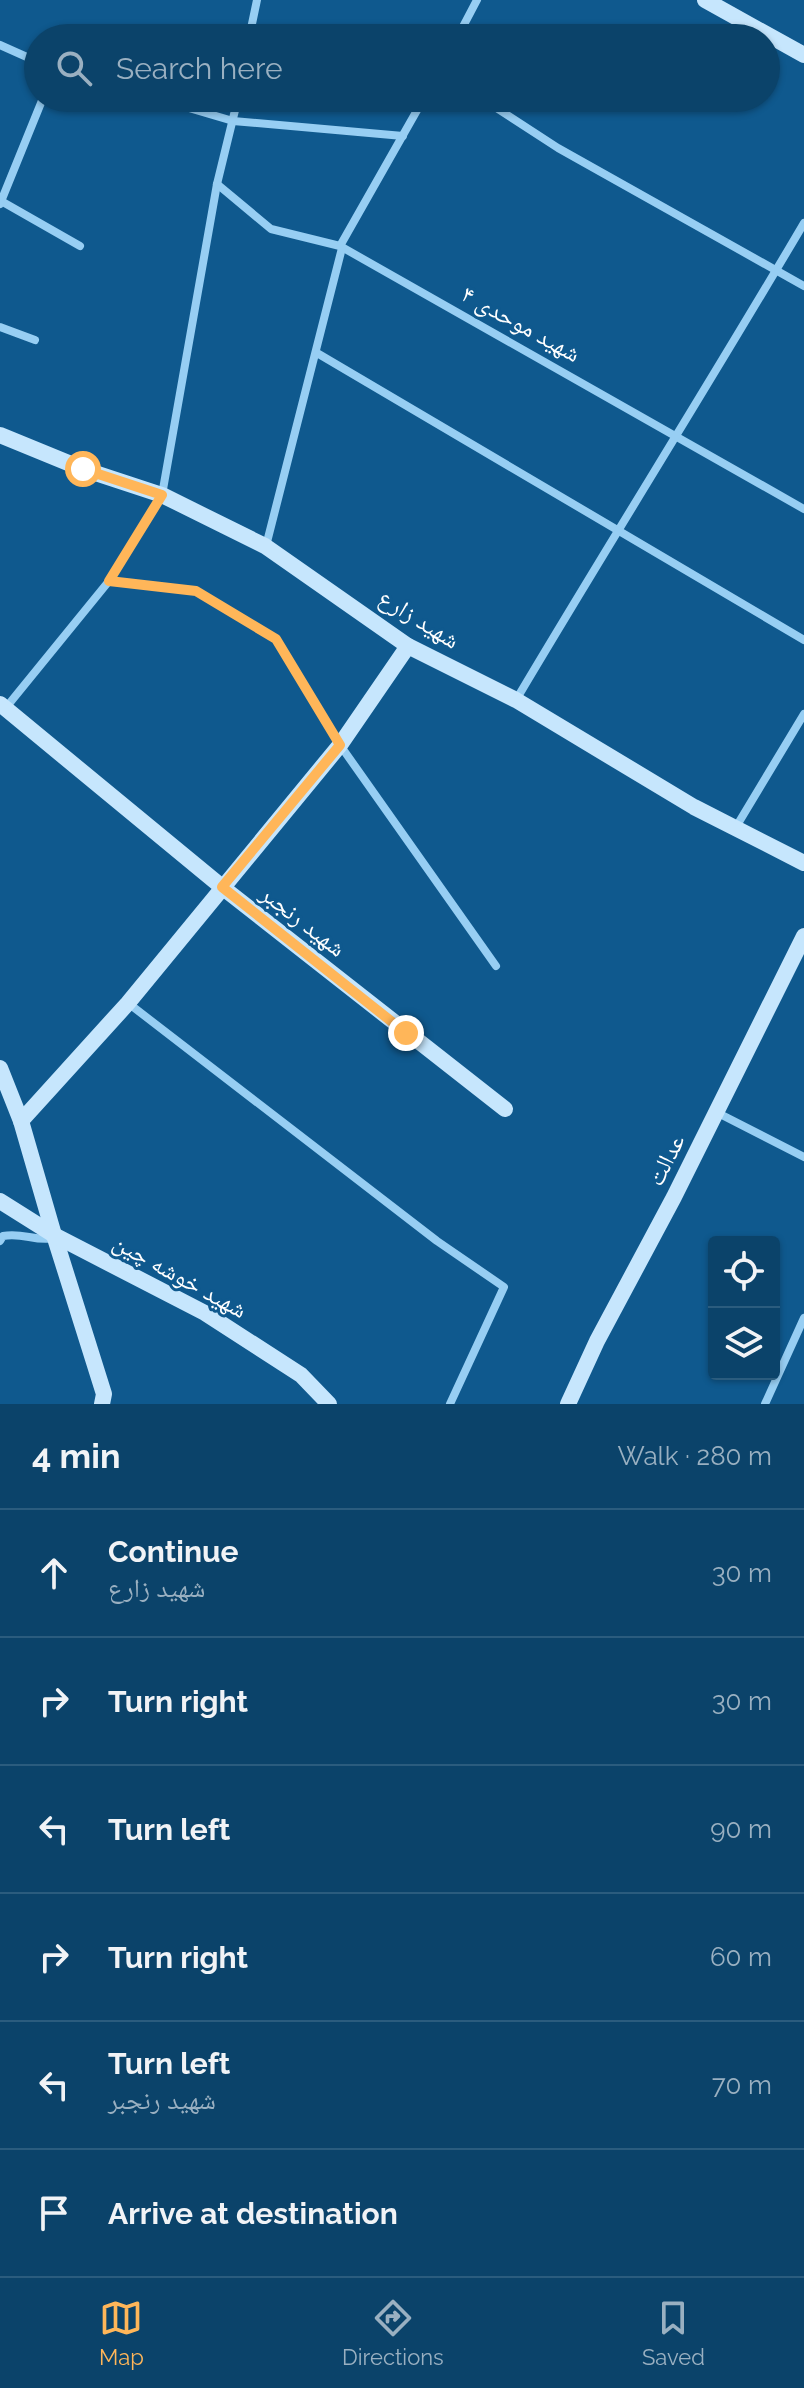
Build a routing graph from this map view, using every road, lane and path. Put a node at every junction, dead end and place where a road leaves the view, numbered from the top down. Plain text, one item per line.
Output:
1 (257, 0) edge
2 (477, 0) edge
3 (705, 0) edge
4 (252, 24) edge
5 (464, 24) edge
6 (753, 24) edge
7 (780, 38) edge
8 (0, 45) edge
9 (801, 48) edge
10 (24, 56) edge
11 (37, 112) edge
12 (202, 112) edge
13 (235, 112) edge
14 (416, 112) edge
15 (503, 112) edge
16 (233, 121) junction
17 (403, 136) junction
18 (217, 184) junction
19 (1, 202) edge
20 (804, 223) edge
21 (80, 246) dead end
22 (340, 246) junction
23 (776, 271) junction
24 (804, 286) edge
25 (0, 327) edge
26 (35, 340) dead end
27 (317, 353) junction
28 (0, 435) edge
29 (678, 435) junction
30 (162, 495) junction
31 (804, 509) edge
32 (617, 528) junction
33 (265, 546) junction
34 (109, 581) junction
35 (804, 640) edge
36 (408, 646) junction
37 (516, 700) junction
38 (1, 708) edge
39 (804, 714) edge
40 (340, 745) junction
41 (736, 827) junction
42 (804, 863) edge
43 (222, 887) junction
44 (804, 936) edge
45 (496, 966) dead end
46 (128, 1003) junction
47 (0, 1068) edge
48 (505, 1109) dead end
49 (716, 1112) junction
50 (21, 1121) junction
51 (804, 1157) edge
52 (0, 1201) edge
53 (54, 1237) junction
54 (0, 1241) edge
55 (804, 1318) edge
56 (102, 1404) edge
57 (329, 1404) edge
58 (450, 1404) edge
59 (568, 1404) edge
60 (765, 1404) edge

1 - 4 street
2 - 5 street
3 - 6 street
7 - 9 street
8 - 10 street
11 - 19 street
12 - 16 street
13 - 16 street
14 - 17 street
15 - 23 street
16 - 17 street
16 - 18 street
17 - 22 street
18 - 22 street, شهید موحدی ۴
18 - 30 street
19 - 21 street
20 - 23 street
22 - 27 street
22 - 29 street, شهید موحدی ۴
23 - 24 street
23 - 29 street
25 - 26 street
27 - 32 street
27 - 33 street
28 - 30 street, شهید زارع
29 - 31 street, شهید موحدی ۴
29 - 32 street
30 - 33 street, شهید زارع
30 - 34 street
32 - 35 street
32 - 37 street
33 - 36 street, شهید زارع
34 - 38 street
34 - 40 street
36 - 37 street, شهید زارع
36 - 40 street
37 - 41 street, شهید زارع
38 - 43 street, شهید رنجبر
39 - 41 street
40 - 43 street
40 - 45 street
41 - 42 street, شهید زارع
43 - 46 street
43 - 48 street, شهید رنجبر
44 - 49 street, عدالت
46 - 50 street
46 - 58 street
47 - 50 street
49 - 51 street
49 - 59 street, عدالت
50 - 53 street
52 - 53 street, شهید خوشه چین
53 - 54 street
53 - 56 street
53 - 57 street, شهید خوشه چین
55 - 60 street

